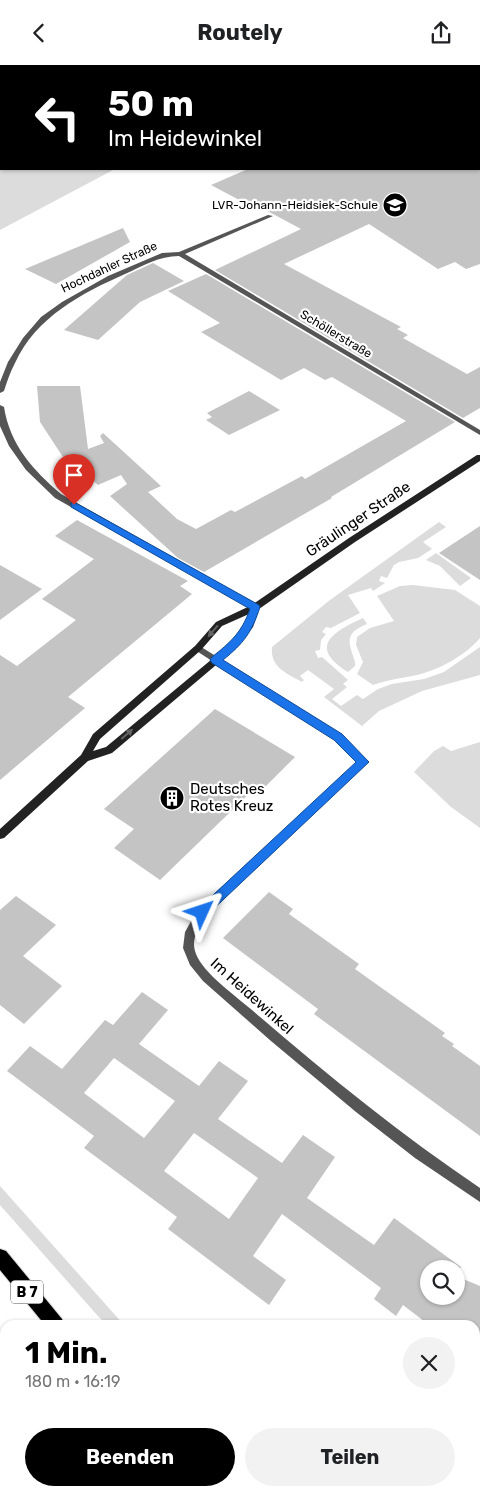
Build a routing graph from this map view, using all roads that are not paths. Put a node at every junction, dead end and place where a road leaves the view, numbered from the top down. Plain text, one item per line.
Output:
1 (270, 216) dead end
2 (180, 254) junction
3 (0, 391) edge
4 (0, 407) edge
5 (480, 433) edge
6 (480, 457) edge
7 (255, 607) junction
8 (198, 648) junction
9 (216, 660) junction
10 (86, 758) junction
11 (0, 835) edge
12 (480, 1196) edge
13 (0, 1257) edge
14 (52, 1320) edge

1 - 2 street, Hochdahler Straße
2 - 3 street, Hochdahler Straße
2 - 5 street, Schöllerstraße
4 - 7 street
6 - 7 main road, Gräulinger Straße
7 -> 8 main road, Gräulinger Straße
7 - 9 main road, Gräulinger Straße
8 - 9 street, Im Heidewinkel
8 - 10 main road, Gräulinger Straße
10 -> 9 main road, Gräulinger Straße
9 - 12 street, Im Heidewinkel
10 - 11 main road, Gräulinger Straße
13 - 14 main road, B 7

